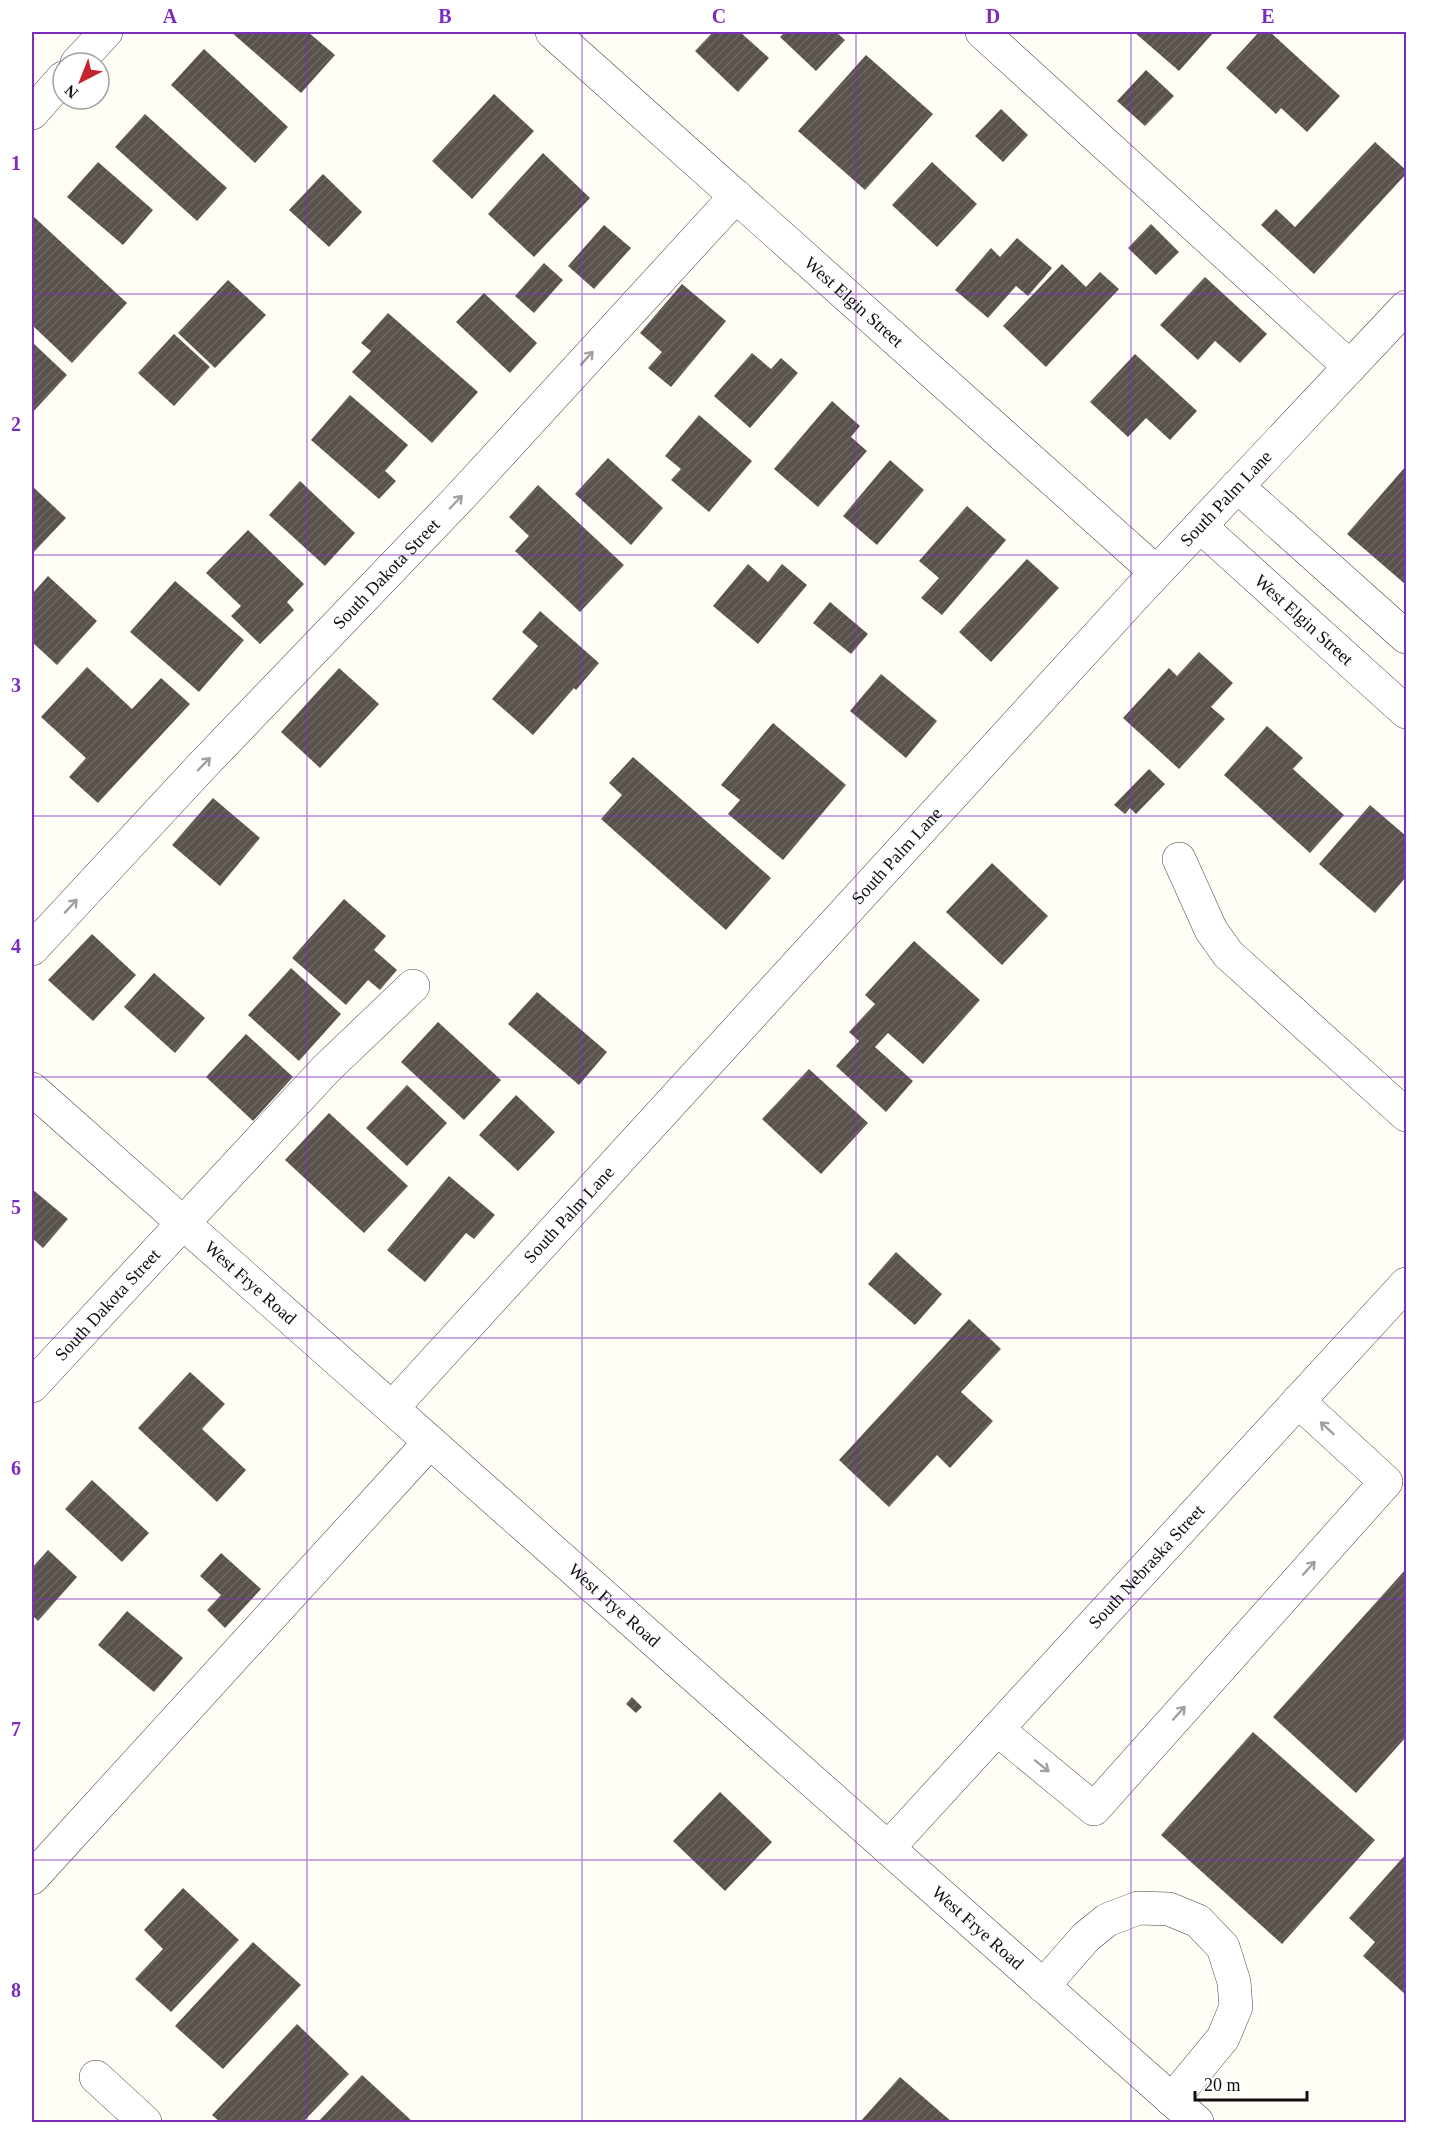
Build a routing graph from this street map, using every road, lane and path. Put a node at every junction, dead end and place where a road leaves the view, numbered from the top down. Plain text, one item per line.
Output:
1 (106, 32) edge
2 (552, 32) edge
3 (982, 32) edge
4 (88, 51) edge
5 (51, 92) edge
6 (32, 113) edge
7 (736, 196) junction
8 (1407, 307) edge
9 (1350, 367) junction
10 (1237, 486) junction
11 (1200, 526) junction
12 (1156, 572) junction
13 (1407, 637) edge
14 (1407, 712) edge
15 (1179, 859) dead end
16 (32, 949) edge
17 (413, 986) dead end
18 (32, 1089) edge
19 (1407, 1114) edge
20 (182, 1222) junction
21 (1407, 1284) edge
22 (32, 1386) edge
23 (1298, 1401) junction
24 (392, 1408) junction
25 (430, 1442) junction
26 (997, 1729) junction
27 (888, 1848) junction
28 (32, 1878) edge
29 (1043, 1986) junction
30 (96, 2077) dead end
31 (1172, 2100) junction
32 (145, 2122) edge
33 (1197, 2122) edge

1 - 4 street
2 - 7 street, West Elgin Street
3 - 9 street
5 - 6 street
7 - 12 street, West Elgin Street
16 -> 7 street, South Dakota Street
8 - 9 street, South Palm Lane
9 - 10 street, South Palm Lane
10 - 11 street, South Palm Lane
10 - 13 street
11 - 12 street, South Palm Lane
11 - 14 street, West Elgin Street
12 - 24 street, South Palm Lane
15 - 19 street
17 - 20 street, South Dakota Street
18 - 20 street, West Frye Road
20 - 22 street, South Dakota Street
20 - 24 street, West Frye Road
21 - 23 street, South Nebraska Street
23 - 26 street, South Nebraska Street
26 -> 23 street
24 - 25 street, West Frye Road
25 - 27 street, West Frye Road
25 - 28 street
26 - 27 street, South Nebraska Street
27 - 29 street, West Frye Road
29 - 31 street, West Frye Road
29 - 31 street
30 - 32 street
31 - 33 street, West Frye Road

